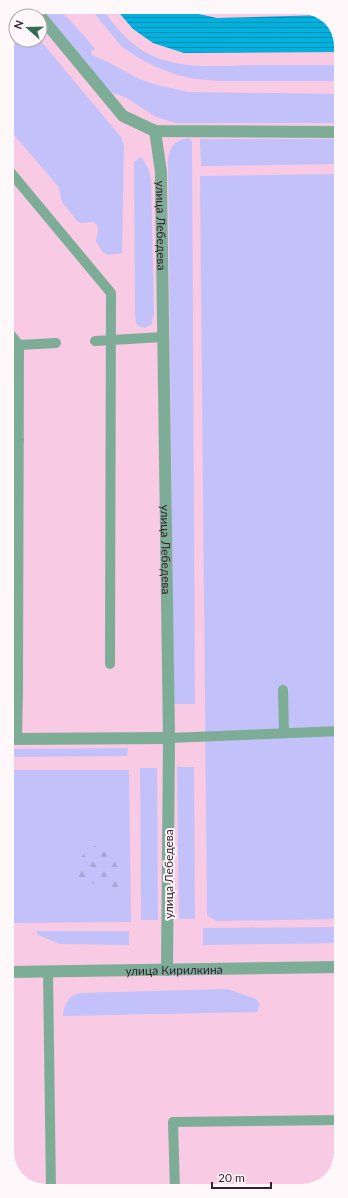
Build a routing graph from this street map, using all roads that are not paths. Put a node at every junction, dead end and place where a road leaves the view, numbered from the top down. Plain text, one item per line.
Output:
1 (48, 25) edge
2 (154, 131) junction
3 (334, 132) edge
4 (14, 176) edge
5 (163, 337) junction
6 (14, 339) edge
7 (111, 340) junction
8 (96, 341) dead end
9 (56, 343) dead end
10 (19, 345) junction
11 (14, 440) edge
12 (19, 440) junction
13 (14, 603) edge
14 (18, 603) junction
15 (14, 662) edge
16 (110, 664) dead end
17 (283, 690) dead end
18 (334, 731) edge
19 (284, 733) junction
20 (169, 738) junction
21 (14, 739) edge
22 (334, 967) edge
23 (167, 970) junction
24 (14, 972) edge
25 (48, 972) junction
26 (334, 1120) edge
27 (51, 1184) edge
28 (175, 1184) edge

1 - 2 street
2 - 3 street
2 - 5 street, улица Лебедева
4 - 7 lane
5 - 7 lane
5 - 20 street, улица Лебедева
6 - 10 lane
7 - 8 lane
7 - 16 lane
9 - 10 lane
10 - 12 lane
11 - 12 lane
12 - 14 lane
13 - 14 lane
14 - 15 lane
17 - 19 lane
18 - 19 lane
19 - 20 lane
20 - 21 street
20 - 23 street, улица Лебедева
22 - 23 street, улица Кирилкина
23 - 25 street, улица Кирилкина
24 - 25 street, улица Кирилкина
25 - 27 lane
26 - 28 lane

